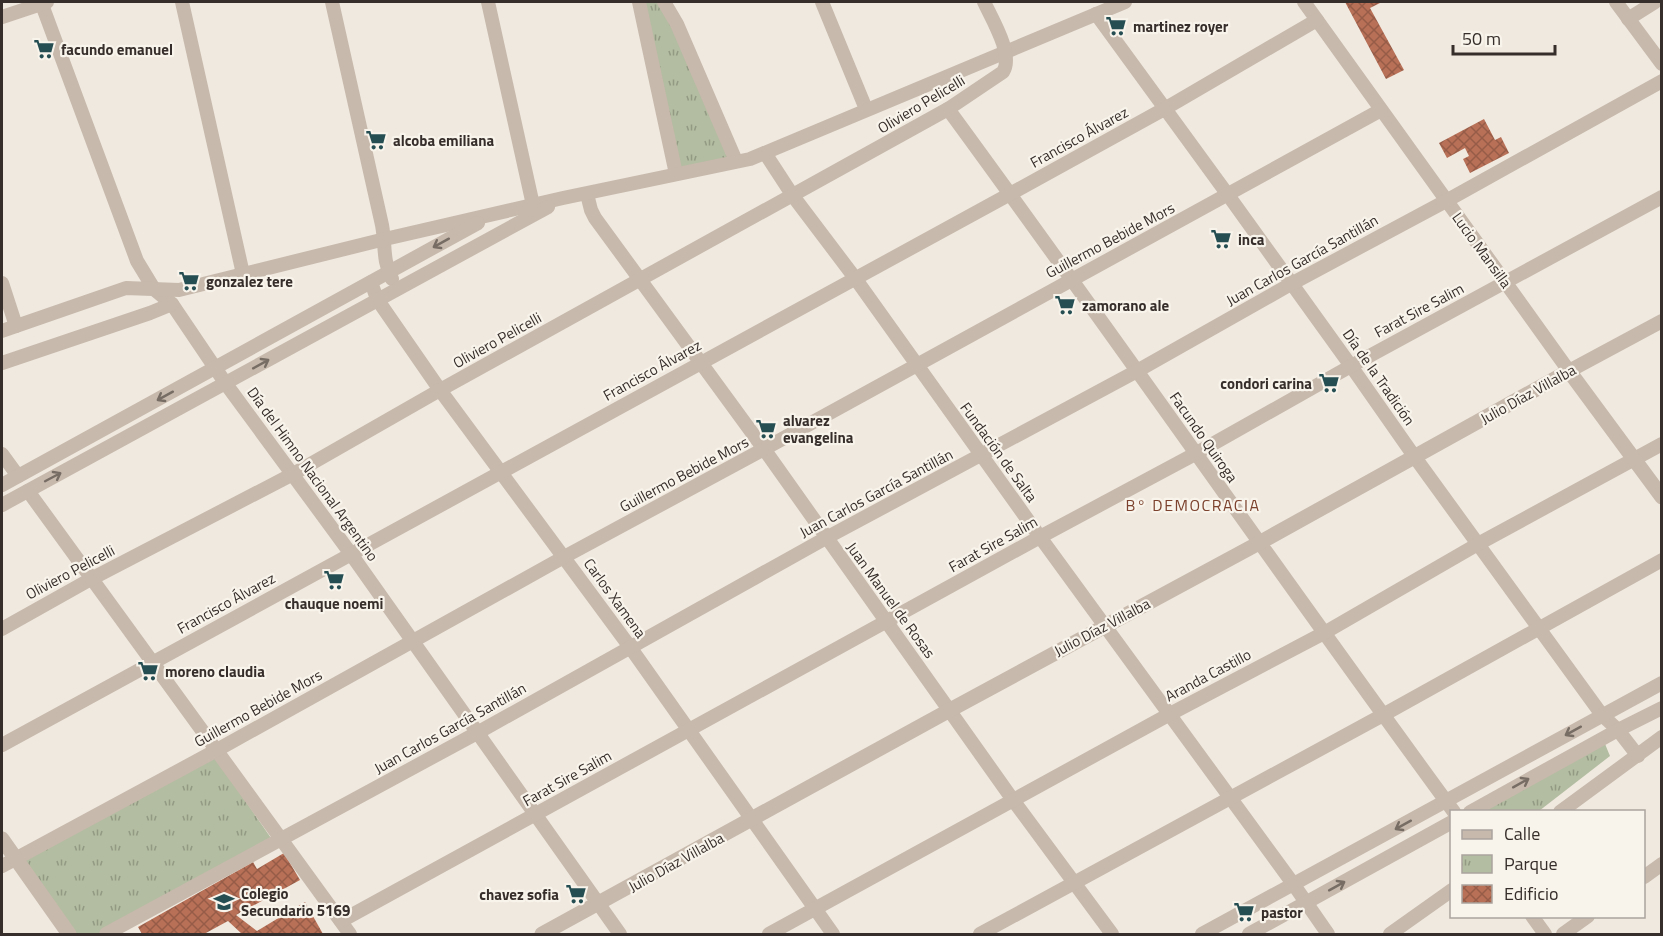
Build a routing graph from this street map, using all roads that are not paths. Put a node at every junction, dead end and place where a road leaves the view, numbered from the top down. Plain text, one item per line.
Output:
1 (43, 2) edge
2 (182, 2) edge
3 (332, 2) edge
4 (488, 2) edge
5 (639, 2) edge
6 (664, 2) edge
7 (822, 2) edge
8 (984, 2) edge
9 (1125, 2) edge
10 (1304, 2) edge
11 (1616, 2) edge
12 (1655, 2) edge
13 (1096, 14) junction
14 (2, 17) edge
15 (1317, 20) junction
16 (1628, 20) junction
17 (1006, 51) junction
18 (1662, 64) edge
19 (1662, 81) edge
20 (1166, 108) junction
21 (866, 109) junction
22 (948, 109) junction
23 (1381, 110) junction
24 (765, 153) junction
25 (736, 161) junction
26 (676, 174) junction
27 (587, 194) junction
28 (1010, 194) junction
29 (1228, 195) junction
30 (793, 196) junction
31 (1662, 197) edge
32 (563, 198) junction
33 (1446, 201) junction
34 (533, 205) junction
35 (493, 215) junction
36 (385, 239) junction
37 (389, 272) junction
38 (243, 274) junction
39 (855, 278) junction
40 (640, 280) junction
41 (1071, 280) junction
42 (371, 282) junction
43 (2, 283) edge
44 (1505, 283) junction
45 (1291, 284) junction
46 (397, 288) junction
47 (154, 289) junction
48 (377, 299) junction
49 (172, 304) junction
50 (1662, 321) edge
51 (16, 326) junction
52 (2, 331) edge
53 (701, 362) junction
54 (2, 363) edge
55 (916, 365) junction
56 (1352, 366) junction
57 (216, 368) junction
58 (1137, 371) junction
59 (1569, 371) junction
60 (226, 384) junction
61 (440, 390) junction
62 (1662, 444) edge
63 (764, 449) junction
64 (2, 454) edge
65 (982, 454) junction
66 (1196, 454) junction
67 (1414, 456) junction
68 (1634, 459) junction
69 (500, 472) junction
70 (293, 474) junction
71 (18, 476) junction
72 (2, 485) edge
73 (28, 491) junction
74 (1662, 497) edge
75 (2, 505) edge
76 (1040, 537) junction
77 (826, 538) junction
78 (1259, 543) junction
79 (1479, 544) junction
80 (351, 554) junction
81 (564, 557) junction
82 (1662, 560) edge
83 (91, 579) junction
84 (886, 622) junction
85 (1106, 625) junction
86 (1539, 628) junction
87 (2, 629) edge
88 (1324, 633) junction
89 (413, 642) junction
90 (630, 647) junction
91 (152, 662) junction
92 (1662, 683) edge
93 (1662, 708) edge
94 (950, 710) junction
95 (1170, 714) junction
96 (1383, 715) junction
97 (1602, 715) junction
98 (687, 730) junction
99 (1618, 730) junction
100 (477, 733) junction
101 (1662, 737) edge
102 (2, 745) edge
103 (217, 750) junction
104 (1638, 756) junction
105 (1230, 797) junction
106 (1013, 800) junction
107 (1451, 806) edge
108 (1474, 810) edge
109 (1563, 810) edge
110 (534, 815) junction
111 (751, 820) junction
112 (1450, 823) edge
113 (2, 839) edge
114 (281, 839) junction
115 (15, 858) junction
116 (1662, 864) edge
117 (2, 866) edge
118 (1645, 876) edge
119 (1074, 883) junction
120 (1294, 885) junction
121 (1450, 891) edge
122 (1306, 903) junction
123 (598, 904) junction
124 (814, 909) junction
125 (1533, 918) edge
126 (1585, 918) edge
127 (341, 921) junction
128 (69, 934) edge
129 (106, 934) edge
130 (350, 934) edge
131 (542, 934) edge
132 (620, 934) edge
133 (769, 934) edge
134 (833, 934) edge
135 (980, 934) edge
136 (1112, 934) edge
137 (1202, 934) edge
138 (1249, 934) edge
139 (1328, 934) edge
140 (1390, 934) edge
141 (1545, 934) edge
142 (1563, 934) edge

1 - 14 street
1 - 47 street, Día del Himno Nacional Argentino
2 - 38 street
3 - 36 street
4 - 34 street
5 - 26 street
6 - 25 street
7 - 21 street
8 - 17 street
9 - 13 street
10 - 15 street, Lucio Mansilla
11 - 16 street
12 - 16 street
13 - 17 street
13 - 20 street, Día de la Tradición
15 - 20 street, Francisco Álvarez
15 - 23 street, Lucio Mansilla
16 - 18 street
17 - 21 street
17 - 22 street, Oliviero Pelicelli
19 - 33 street, Juan Carlos García Santillán
20 - 28 street, Francisco Álvarez
20 - 29 street, Día de la Tradición
21 - 24 street
22 - 28 street, Facundo Quiroga
22 - 30 street, Oliviero Pelicelli
23 - 29 street, Guillermo Bebide Mors
23 - 33 street, Lucio Mansilla
24 - 25 street
24 - 30 street, Fundación de Salta
25 - 26 street
26 - 27 street
27 - 32 street
27 - 40 street, Juan Manuel de Rosas
28 - 39 street, Francisco Álvarez
28 - 41 street, Facundo Quiroga
29 - 41 street, Guillermo Bebide Mors
29 - 45 street, Día de la Tradición
30 - 39 street, Fundación de Salta
30 - 40 street, Oliviero Pelicelli
31 - 44 street, Farat Sire Salim
32 - 34 street
32 - 46 street
33 - 44 street, Lucio Mansilla
33 - 45 street, Juan Carlos García Santillán
34 - 35 street
35 - 36 street
35 -> 37 street
36 - 37 street
36 - 38 street
37 - 42 street
37 - 46 street
38 - 47 street
39 - 53 street, Francisco Álvarez
39 - 55 street, Fundación de Salta
40 - 53 street, Juan Manuel de Rosas
40 - 61 street, Oliviero Pelicelli
41 - 55 street, Guillermo Bebide Mors
41 - 58 street, Facundo Quiroga
42 - 48 street, Carlos Xamena
42 - 57 street
43 - 51 street
44 - 56 street, Farat Sire Salim
44 - 59 street, Lucio Mansilla
45 - 56 street, Día de la Tradición
45 - 58 street, Juan Carlos García Santillán
46 - 48 street
47 - 49 street, Día del Himno Nacional Argentino
47 - 51 street
60 -> 48 street
48 - 61 street, Carlos Xamena
49 - 54 street
49 - 57 street, Día del Himno Nacional Argentino
50 - 59 street, Julio Díaz Villalba
51 - 52 street
53 - 63 street, Juan Manuel de Rosas
53 - 69 street, Francisco Álvarez
55 - 63 street, Guillermo Bebide Mors
55 - 65 street, Fundación de Salta
56 - 66 street, Farat Sire Salim
56 - 67 street, Día de la Tradición
57 - 60 street, Día del Himno Nacional Argentino
57 -> 71 street
58 - 65 street, Juan Carlos García Santillán
58 - 66 street, Facundo Quiroga
59 - 67 street, Julio Díaz Villalba
59 - 68 street, Lucio Mansilla
60 - 70 street, Día del Himno Nacional Argentino
73 -> 60 street
61 - 69 street, Carlos Xamena
61 - 70 street, Oliviero Pelicelli
62 - 68 street, Aranda Castillo
63 - 77 street, Juan Manuel de Rosas
63 - 81 street, Guillermo Bebide Mors
64 - 71 street
65 - 76 street, Fundación de Salta
65 - 77 street, Juan Carlos García Santillán
66 - 76 street, Farat Sire Salim
66 - 78 street, Facundo Quiroga
67 - 78 street, Julio Díaz Villalba
67 - 79 street, Día de la Tradición
68 - 74 street, Lucio Mansilla
68 - 79 street, Aranda Castillo
69 - 80 street, Francisco Álvarez
69 - 81 street, Carlos Xamena
70 - 80 street, Día del Himno Nacional Argentino
70 - 83 street, Oliviero Pelicelli
71 - 72 street
73 - 75 street
73 - 83 street
76 - 84 street, Farat Sire Salim
76 - 85 street, Fundación de Salta
77 - 84 street, Juan Manuel de Rosas
77 - 90 street, Juan Carlos García Santillán
78 - 85 street, Julio Díaz Villalba
78 - 88 street, Facundo Quiroga
79 - 86 street, Día de la Tradición
79 - 88 street, Aranda Castillo
80 - 89 street, Día del Himno Nacional Argentino
80 - 91 street, Francisco Álvarez
81 - 89 street, Guillermo Bebide Mors
81 - 90 street, Carlos Xamena
82 - 86 street
83 - 87 street, Oliviero Pelicelli
83 - 91 street
84 - 94 street, Juan Manuel de Rosas
84 - 98 street, Farat Sire Salim
85 - 94 street, Julio Díaz Villalba
85 - 95 street, Fundación de Salta
86 - 96 street
86 - 97 street, Día de la Tradición
88 - 95 street, Aranda Castillo
88 - 96 street, Facundo Quiroga
89 - 100 street, Día del Himno Nacional Argentino
89 - 103 street, Guillermo Bebide Mors
90 - 98 street, Carlos Xamena
90 - 100 street, Juan Carlos García Santillán
91 - 102 street, Francisco Álvarez
91 - 103 street
92 - 97 street
93 - 99 street
94 - 106 street, Juan Manuel de Rosas
94 - 111 street, Julio Díaz Villalba
95 - 105 street, Fundación de Salta
95 - 106 street, Aranda Castillo
96 - 105 street
96 - 107 street, Facundo Quiroga
97 - 99 street, Día de la Tradición
97 -> 107 street
98 - 110 street, Farat Sire Salim
98 - 111 street, Carlos Xamena
99 - 104 street, Día de la Tradición
108 -> 99 street
100 - 110 street, Día del Himno Nacional Argentino
100 - 114 street, Juan Carlos García Santillán
101 - 104 street
103 - 114 street
103 - 115 street, Guillermo Bebide Mors
104 - 109 street
105 - 119 street
105 - 120 street, Fundación de Salta
106 - 119 street, Juan Manuel de Rosas
106 - 124 street, Aranda Castillo
107 -> 120 street
110 - 123 street, Día del Himno Nacional Argentino
110 - 127 street, Farat Sire Salim
111 - 123 street, Julio Díaz Villalba
111 - 124 street, Carlos Xamena
122 -> 112 street
113 - 115 street
114 - 127 street
114 - 129 street, Juan Carlos García Santillán
115 - 117 street, Guillermo Bebide Mors
115 - 128 street
116 - 118 street
119 - 135 street
119 - 136 street, Juan Manuel de Rosas
120 - 122 street, Fundación de Salta
120 - 137 street
121 - 140 street
122 - 138 street
122 - 139 street, Fundación de Salta
123 - 131 street, Julio Díaz Villalba
123 - 132 street, Día del Himno Nacional Argentino
124 - 133 street, Aranda Castillo
124 - 134 street, Carlos Xamena
125 - 141 street
126 - 142 street
127 - 130 street

